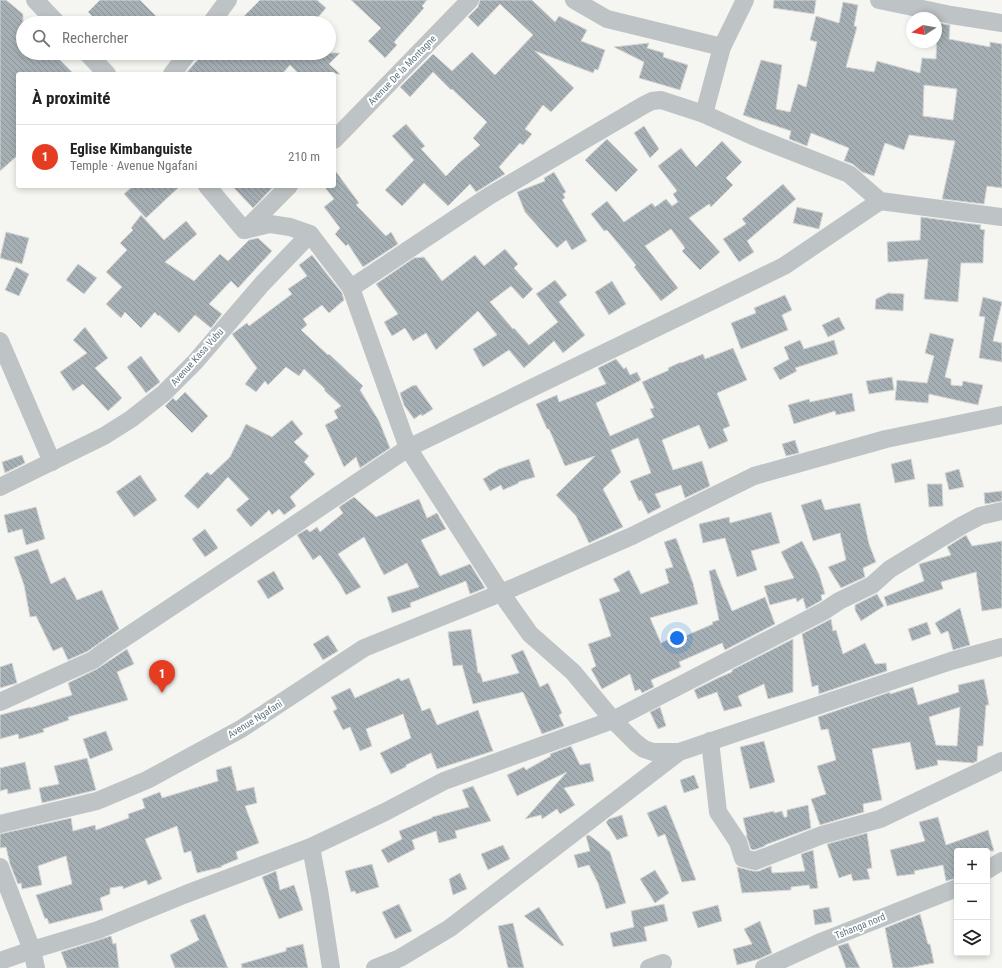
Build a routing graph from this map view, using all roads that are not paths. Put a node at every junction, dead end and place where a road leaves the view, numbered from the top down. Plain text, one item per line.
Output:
1 (35, 0) edge
2 (228, 0) edge
3 (470, 0) edge
4 (574, 0) edge
5 (745, 0) edge
6 (879, 0) edge
7 (50, 16) edge
8 (216, 16) edge
9 (1002, 23) edge
10 (722, 47) junction
11 (94, 60) edge
12 (183, 60) edge
13 (105, 72) edge
14 (174, 72) edge
15 (704, 114) junction
16 (336, 138) edge
17 (209, 188) edge
18 (287, 188) edge
19 (880, 201) junction
20 (1002, 217) edge
21 (244, 230) junction
22 (310, 234) junction
23 (351, 288) junction
24 (0, 341) edge
25 (1002, 415) edge
26 (408, 448) junction
27 (52, 462) junction
28 (0, 487) edge
29 (1002, 511) edge
30 (501, 593) junction
31 (1002, 647) edge
32 (0, 702) edge
33 (613, 720) junction
34 (710, 741) junction
35 (679, 752) junction
36 (1002, 761) edge
37 (0, 824) edge
38 (310, 847) junction
39 (1002, 861) edge
40 (0, 867) edge
41 (990, 868) edge
42 (954, 889) edge
43 (32, 950) junction
44 (0, 961) edge
45 (36, 968) edge
46 (330, 968) edge
47 (376, 968) edge
48 (764, 968) edge

1 - 7 street
2 - 8 street
3 - 16 street, Avenue De la Montagne
4 - 10 street
5 - 10 street
6 - 9 street
10 - 15 street
11 - 13 street
12 - 14 street
15 - 19 street
15 - 23 street
17 - 21 street
18 - 21 street
19 - 20 street
19 - 26 street
21 - 22 street
22 - 23 street
22 - 27 street, Avenue Kasa Vubu
23 - 26 street
24 - 27 street
25 - 30 street, Avenue Ngafani
26 - 30 street
26 - 32 street
27 - 28 street, Avenue Kasa Vubu
29 - 33 street
30 - 33 street
30 - 37 street, Avenue Ngafani
31 - 34 street
33 - 35 street
33 - 38 street
34 - 35 street
34 - 36 street
35 - 47 street
38 - 43 street
38 - 46 street
39 - 41 street
40 - 43 street
42 - 48 street, Tshanga nord
43 - 44 street
43 - 45 street

